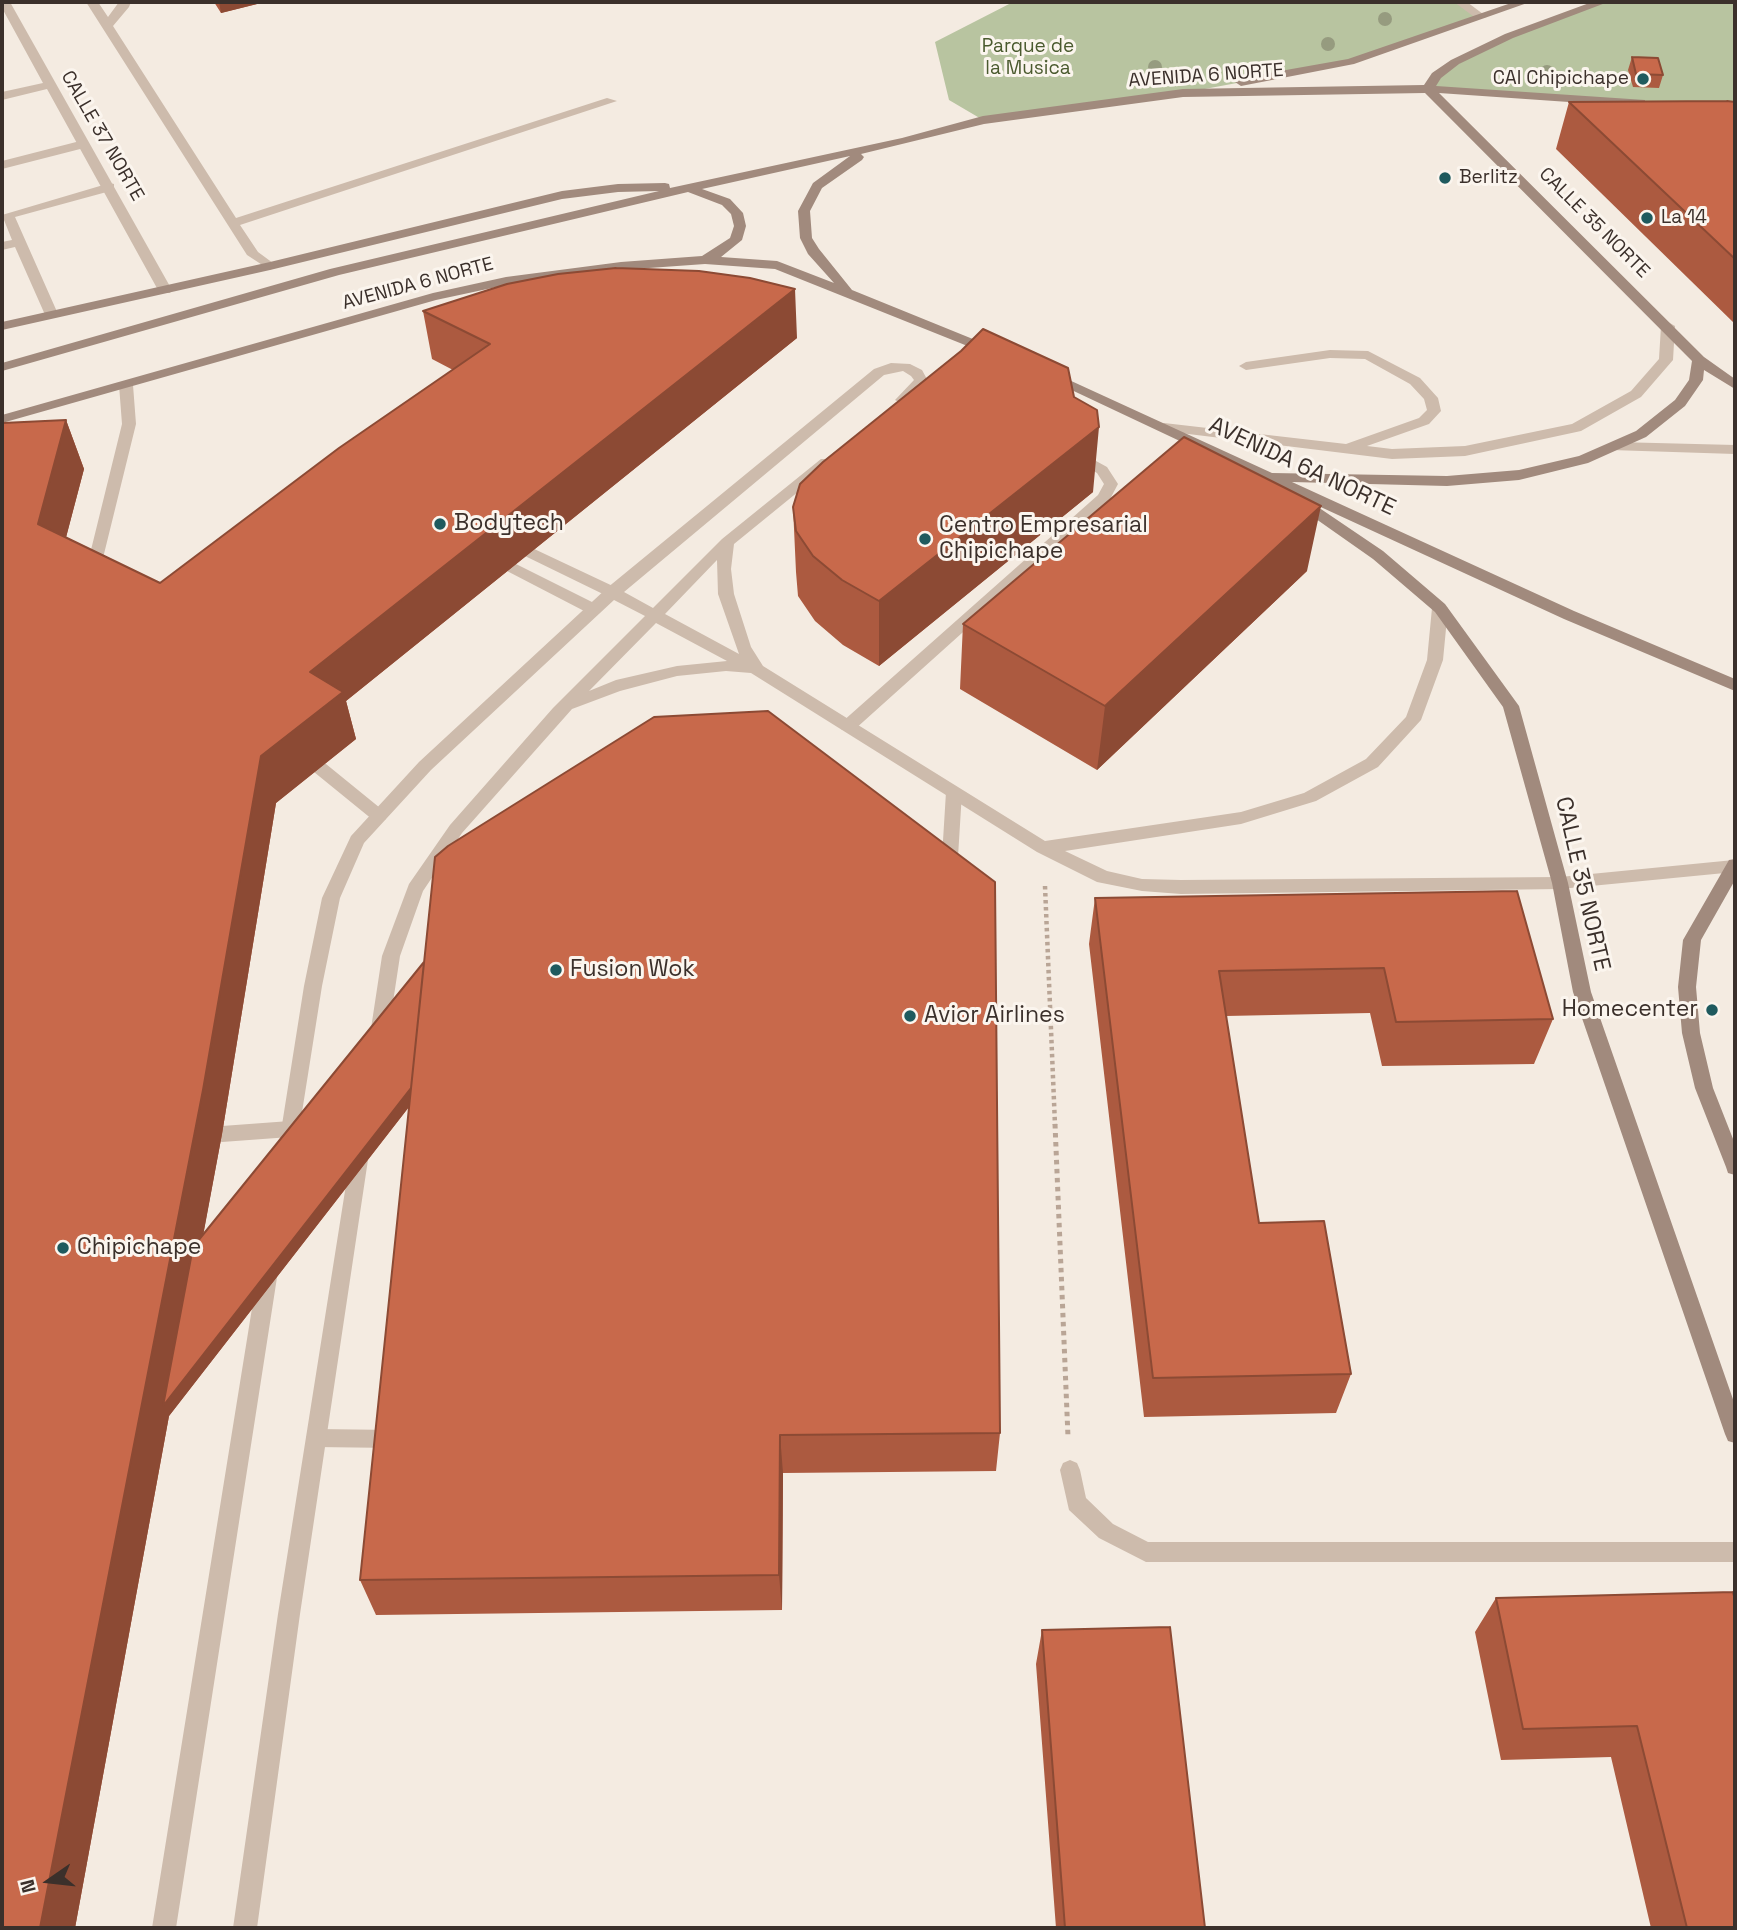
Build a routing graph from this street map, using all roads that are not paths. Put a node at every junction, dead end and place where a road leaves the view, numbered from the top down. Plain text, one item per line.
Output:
1 (4, 2) edge
2 (92, 2) edge
3 (125, 2) edge
4 (1460, 2) edge
5 (1524, 2) edge
6 (1602, 2) edge
7 (1481, 17) junction
8 (107, 25) junction
9 (50, 85) junction
10 (1428, 89) junction
11 (1183, 93) junction
12 (2, 96) edge
13 (611, 101) dead end
14 (1649, 104) edge
15 (904, 141) junction
16 (84, 144) junction
17 (2, 165) edge
18 (110, 187) junction
19 (687, 190) junction
20 (5, 209) edge
21 (232, 223) junction
22 (19, 242) junction
23 (2, 246) edge
24 (705, 260) junction
25 (271, 266) junction
26 (335, 272) junction
27 (165, 289) junction
28 (850, 292) junction
29 (51, 314) junction
30 (2, 326) edge
31 (1668, 326) junction
32 (1008, 358) edge
33 (1699, 360) junction
34 (1246, 366) dead end
35 (2, 367) edge
36 (1032, 369) edge
37 (126, 385) junction
38 (1735, 385) edge
39 (894, 407) edge
40 (2, 419) edge
41 (1164, 427) junction
42 (1616, 447) junction
43 (842, 449) edge
44 (1065, 449) edge
45 (1344, 449) junction
46 (1735, 450) edge
47 (1263, 476) junction
48 (727, 542) junction
49 (530, 552) dead end
50 (96, 558) edge
51 (512, 567) dead end
52 (612, 592) junction
53 (593, 608) junction
54 (1440, 608) junction
55 (655, 616) junction
56 (757, 670) junction
57 (1735, 685) edge
58 (559, 712) junction
59 (848, 726) junction
60 (320, 768) dead end
61 (954, 792) junction
62 (379, 816) junction
63 (1043, 848) junction
64 (1735, 866) edge
65 (1560, 883) junction
66 (948, 894) edge
67 (376, 1052) edge
68 (290, 1129) junction
69 (222, 1134) dead end
70 (363, 1135) edge
71 (1735, 1167) edge
72 (284, 1171) edge
73 (271, 1253) edge
74 (1735, 1434) edge
75 (316, 1438) junction
76 (394, 1439) edge
77 (1069, 1469) road end
78 (1735, 1552) edge
79 (164, 1928) edge
80 (245, 1928) edge

1 - 9 street, CALLE 37 NORTE
2 - 8 street
3 - 8 street
4 - 7 street
5 - 7 main road
6 - 10 main road
7 - 11 main road
8 - 21 street
9 - 12 street
9 - 16 street, CALLE 37 NORTE
10 - 11 main road, AVENIDA 6 NORTE
10 - 14 main road, AVENIDA 6 NORTE
10 - 31 main road, CALLE 35 NORTE
11 - 15 main road, AVENIDA 6 NORTE
13 - 21 street
15 - 19 main road, AVENIDA 6 NORTE
15 - 28 main road
16 - 17 street
16 - 18 street, CALLE 37 NORTE
18 - 20 street
18 - 27 street, CALLE 37 NORTE
19 - 24 main road
19 - 25 main road, AVENIDA 6 NORTE
19 - 26 main road, AVENIDA 6 NORTE
20 - 22 street
21 - 25 street
22 - 23 street
22 - 29 street
24 - 28 main road, AVENIDA 6 NORTE
24 - 37 main road, AVENIDA 6 NORTE
25 - 26 main road
25 - 27 main road, AVENIDA 6 NORTE
26 - 35 main road, AVENIDA 6 NORTE
27 - 29 main road, AVENIDA 6 NORTE
28 - 32 main road
29 - 30 main road, AVENIDA 6 NORTE
31 - 33 main road, CALLE 35 NORTE
31 - 45 street
33 - 38 main road, CALLE 35 NORTE
33 - 42 main road
34 - 45 street
36 - 41 main road, AVENIDA 6A NORTE
37 - 40 main road, AVENIDA 6 NORTE
37 - 50 street
39 - 52 street
41 - 45 street
41 - 47 main road, AVENIDA 6A NORTE
42 - 46 street
42 - 47 main road
43 - 48 street
44 - 59 street
47 - 54 main road, CALLE 35 NORTE
47 - 57 main road, AVENIDA 6A NORTE
48 - 55 street
48 - 56 street
49 - 52 street
51 - 53 street
52 - 53 street
52 - 55 street
53 - 62 street
54 - 63 street
54 - 65 main road, CALLE 35 NORTE
55 - 56 street
55 - 58 street
56 - 58 street
56 - 59 street
58 - 67 street
59 - 61 street
60 - 62 street
61 - 63 street
61 - 66 street
62 - 68 street
63 - 65 street
64 - 65 street
64 - 71 main road
65 - 74 main road, CALLE 35 NORTE
68 - 69 street
68 - 72 street
70 - 75 street
73 - 79 street
75 - 76 street
75 - 80 street
77 - 78 street

